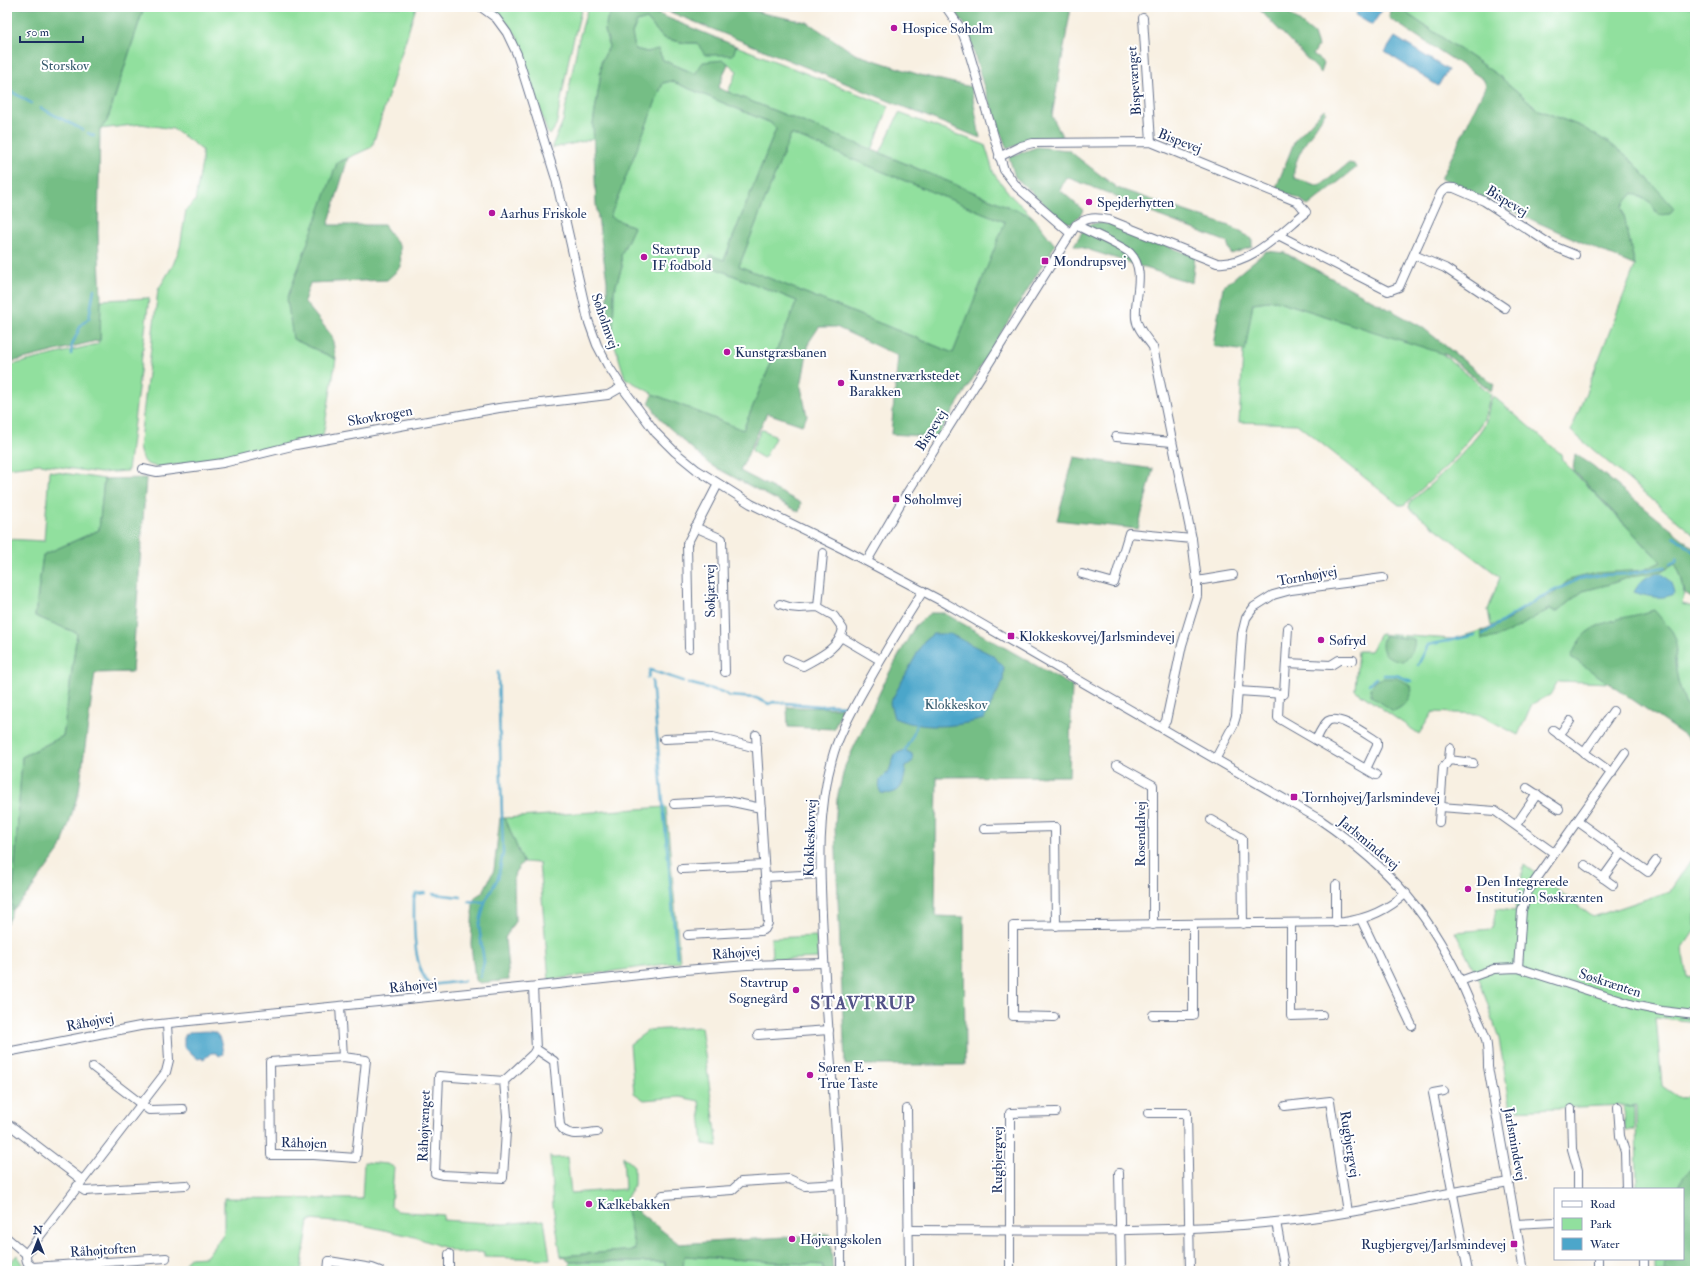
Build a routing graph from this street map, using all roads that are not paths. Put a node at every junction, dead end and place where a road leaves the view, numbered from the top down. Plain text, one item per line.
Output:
1 (481, 7) edge
2 (946, 7) edge
3 (1143, 18) dead end
4 (1151, 142) junction
5 (999, 157) junction
6 (1076, 225) junction
7 (1070, 233) junction
8 (1278, 235) junction
9 (1414, 255) junction
10 (1576, 255) dead end
11 (1505, 308) dead end
12 (622, 387) junction
13 (1116, 437) dead end
14 (1172, 442) junction
15 (143, 469) dead end
16 (718, 484) junction
17 (695, 527) junction
18 (1192, 539) junction
19 (823, 553) dead end
20 (867, 561) junction
21 (1082, 574) dead end
22 (1233, 575) dead end
23 (1383, 578) dead end
24 (1197, 581) junction
25 (923, 591) junction
26 (780, 604) dead end
27 (818, 607) junction
28 (1288, 628) dead end
29 (841, 637) junction
30 (689, 648) dead end
31 (787, 659) dead end
32 (880, 660) junction
33 (1352, 660) dead end
34 (1286, 663) junction
35 (725, 672) dead end
36 (1238, 691) junction
37 (1279, 694) junction
38 (1613, 711) dead end
39 (1570, 721) dead end
40 (1162, 727) junction
41 (756, 735) dead end
42 (664, 739) dead end
43 (1316, 740) junction
44 (757, 748) junction
45 (1450, 748) dead end
46 (1584, 753) junction
47 (1625, 753) dead end
48 (1216, 758) junction
49 (1448, 760) junction
50 (1473, 763) dead end
51 (1117, 765) dead end
52 (1366, 769) junction
53 (1612, 773) junction
54 (1376, 775) dead end
55 (1527, 788) dead end
56 (1537, 794) junction
57 (674, 804) dead end
58 (1440, 807) junction
59 (761, 808) junction
60 (1559, 809) dead end
61 (1211, 820) dead end
62 (1577, 821) junction
63 (1439, 822) dead end
64 (1516, 825) junction
65 (984, 828) dead end
66 (1554, 852) junction
67 (1621, 852) junction
68 (1656, 861) dead end
69 (764, 865) junction
70 (1585, 865) dead end
71 (682, 869) dead end
72 (820, 874) junction
73 (765, 877) junction
74 (1603, 878) junction
75 (1336, 885) dead end
76 (1613, 885) dead end
77 (1406, 894) junction
78 (1361, 919) junction
79 (1291, 923) junction
80 (1336, 923) junction
81 (1193, 924) junction
82 (1243, 924) junction
83 (1153, 925) junction
84 (1056, 926) junction
85 (688, 935) dead end
86 (824, 963) junction
87 (1518, 968) junction
88 (1460, 981) junction
89 (533, 986) junction
90 (340, 1006) junction
91 (1153, 1015) dead end
92 (1695, 1015) edge
93 (1322, 1016) dead end
94 (1054, 1017) dead end
95 (167, 1024) junction
96 (1412, 1026) dead end
97 (829, 1030) junction
98 (758, 1035) dead end
99 (536, 1048) junction
100 (7, 1052) edge
101 (343, 1057) junction
102 (93, 1067) dead end
103 (504, 1081) junction
104 (1444, 1091) dead end
105 (141, 1104) junction
106 (1285, 1106) dead end
107 (1618, 1107) dead end
108 (184, 1109) dead end
109 (907, 1109) dead end
110 (1571, 1109) dead end
111 (1056, 1112) dead end
112 (1148, 1113) dead end
113 (12, 1126) dead end
114 (597, 1132) dead end
115 (1119, 1173) dead end
116 (1508, 1182) junction
117 (80, 1183) junction
118 (839, 1184) junction
119 (186, 1185) dead end
120 (1578, 1188) edge
121 (1626, 1188) edge
122 (1453, 1192) junction
123 (655, 1203) dead end
124 (1347, 1212) junction
125 (1276, 1222) junction
126 (1554, 1222) edge
127 (1516, 1224) junction
128 (1190, 1228) junction
129 (908, 1230) junction
130 (1010, 1230) junction
131 (1120, 1230) junction
132 (7, 1238) edge
133 (26, 1254) junction
134 (449, 1254) dead end
135 (166, 1258) dead end
136 (1598, 1260) edge
137 (1644, 1260) edge
138 (328, 1271) edge
139 (380, 1271) edge
140 (448, 1271) edge
141 (841, 1271) edge
142 (908, 1271) edge
143 (1010, 1271) edge
144 (1121, 1271) edge
145 (1190, 1271) edge
146 (1285, 1271) edge
147 (1468, 1271) edge
148 (1524, 1271) edge
149 (1598, 1271) edge
150 (1644, 1271) edge

1 - 12 street, Søholmvej
2 - 5 street
3 - 4 street, Bispevænget
4 - 5 street, Bispevej
4 - 8 street, Bispevej
5 - 7 street
6 - 7 street, Bispevej
6 - 8 street, Bispevej
6 - 14 street
7 - 20 street, Bispevej
8 - 9 street, Bispevej
9 - 10 street, Bispevej
9 - 11 street
12 - 15 street, Skovkrogen
12 - 16 street, Søholmvej
13 - 14 street
14 - 18 street
16 - 17 street, Søkjærvej
16 - 20 street, Søholmvej
17 - 30 street, Søkjærvej
17 - 35 street, Søkjærvej
18 - 21 street
18 - 24 street
19 - 27 street
20 - 25 street, Søholmvej
22 - 24 street
23 - 36 street, Tornhøjvej
24 - 40 street
25 - 32 street, Klokkeskovvej
25 - 40 street, Jarlsmindevej
26 - 27 street
27 - 29 street
28 - 34 street
29 - 31 street
29 - 32 street
32 - 72 street, Klokkeskovvej
33 - 34 street
34 - 37 street
36 - 37 street
36 - 48 street, Tornhøjvej
37 - 43 street
38 - 46 street
39 - 46 street
40 - 48 street, Jarlsmindevej
41 - 44 street
42 - 44 street
43 - 52 street
43 - 52 street
44 - 59 street
45 - 49 street
46 - 53 street
47 - 53 street
48 - 77 street, Jarlsmindevej
49 - 50 street
49 - 58 street
51 - 83 street, Rosendalvej
52 - 54 street
53 - 62 street
55 - 56 street
56 - 60 street
56 - 64 street
57 - 59 street
58 - 63 street
58 - 64 street
59 - 69 street
61 - 82 street
62 - 66 street
62 - 67 street
64 - 66 street
65 - 84 street
66 - 87 street
67 - 68 street
67 - 74 street
69 - 71 street
69 - 73 street
70 - 74 street
72 - 73 street
72 - 86 street, Klokkeskovvej
73 - 85 street
74 - 76 street
75 - 80 street
77 - 78 street
77 - 88 street, Jarlsmindevej
78 - 80 street
78 - 96 street
79 - 80 street
79 - 82 street
79 - 93 street
81 - 82 street
81 - 83 street
81 - 91 street
83 - 84 street
84 - 94 street
86 - 89 street, Råhøjvej
86 - 97 street, Klokkeskovvej
87 - 88 street, Søskrænten
87 - 92 street, Søskrænten
88 - 116 street, Jarlsmindevej
89 - 90 street, Råhøjvej
89 - 99 street
90 - 95 street, Råhøjvej
90 - 101 street
95 - 100 street, Råhøjvej
95 - 105 street
97 - 98 street
97 - 118 street, Klokkeskovvej
99 - 103 street
99 - 114 street
101 - 101 street, Råhøjen
102 - 105 street
103 - 103 street, Råhøjvænget
104 - 122 street
105 - 108 street
105 - 117 street
106 - 124 street, Rugbjergvej
107 - 121 street
109 - 129 street
110 - 120 street
111 - 130 street, Rugbjergvej
112 - 128 street
113 - 117 street
115 - 131 street
116 - 122 street
116 - 127 street, Jarlsmindevej
117 - 119 street
117 - 133 street
118 - 123 street
118 - 141 street, Klokkeskovvej
122 - 124 street
122 - 147 street
124 - 125 street
125 - 128 street
125 - 146 street
126 - 127 street
127 - 148 street, Jarlsmindevej
128 - 131 street
128 - 145 street
129 - 130 street
129 - 142 street
130 - 131 street
130 - 143 street, Rugbjergvej
131 - 144 street
132 - 133 street, Råhøjtoften
133 - 135 street, Råhøjtoften
134 - 140 street
136 - 149 street
137 - 150 street
138 - 139 street

